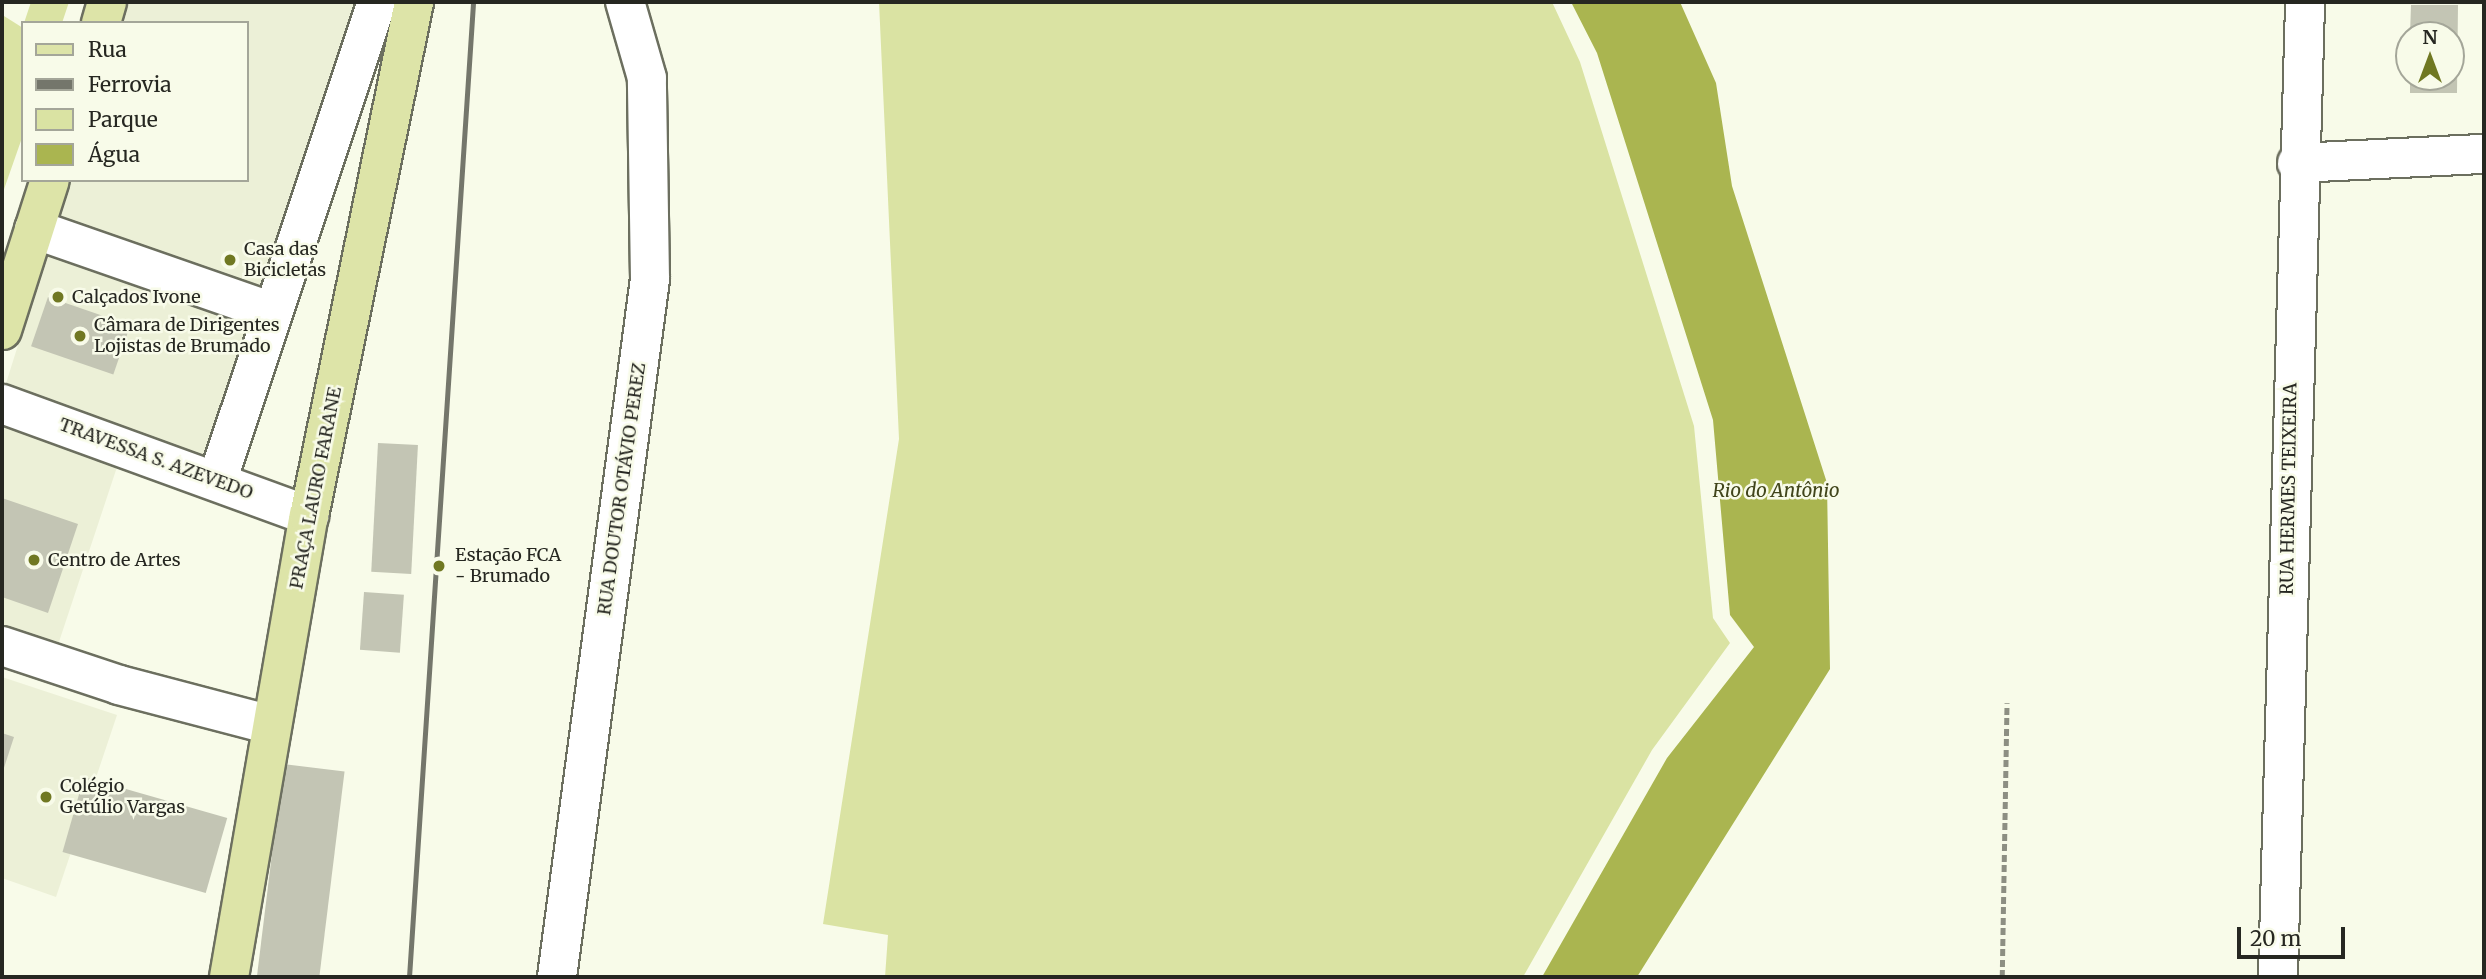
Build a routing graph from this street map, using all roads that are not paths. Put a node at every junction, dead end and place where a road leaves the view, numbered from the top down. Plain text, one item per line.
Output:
1 (107, 2) edge
2 (377, 2) edge
3 (414, 2) edge
4 (625, 2) edge
5 (2305, 2) edge
6 (102, 21) edge
7 (2484, 154) edge
8 (2297, 163) junction
9 (49, 182) edge
10 (34, 229) junction
11 (273, 312) junction
12 (2, 330) edge
13 (2, 404) edge
14 (217, 481) junction
15 (309, 516) junction
16 (2, 646) edge
17 (272, 724) junction
18 (229, 977) edge
19 (557, 977) edge
20 (2278, 977) edge

1 - 6 main road
2 - 11 street
3 - 15 main road, PRAÇA LAURO FARANE
4 - 19 street, RUA DOUTOR OTÁVIO PEREZ
5 - 8 street, RUA HERMES TEIXEIRA
7 - 8 street
8 - 20 street, RUA HERMES TEIXEIRA
9 - 10 main road
10 - 11 street
10 - 12 main road
11 - 14 street
13 - 14 street, TRAVESSA S. AZEVEDO
14 - 15 street, TRAVESSA S. AZEVEDO
15 - 17 main road, PRAÇA LAURO FARANE
16 - 17 street
17 - 18 main road, PRAÇA LAURO FARANE

